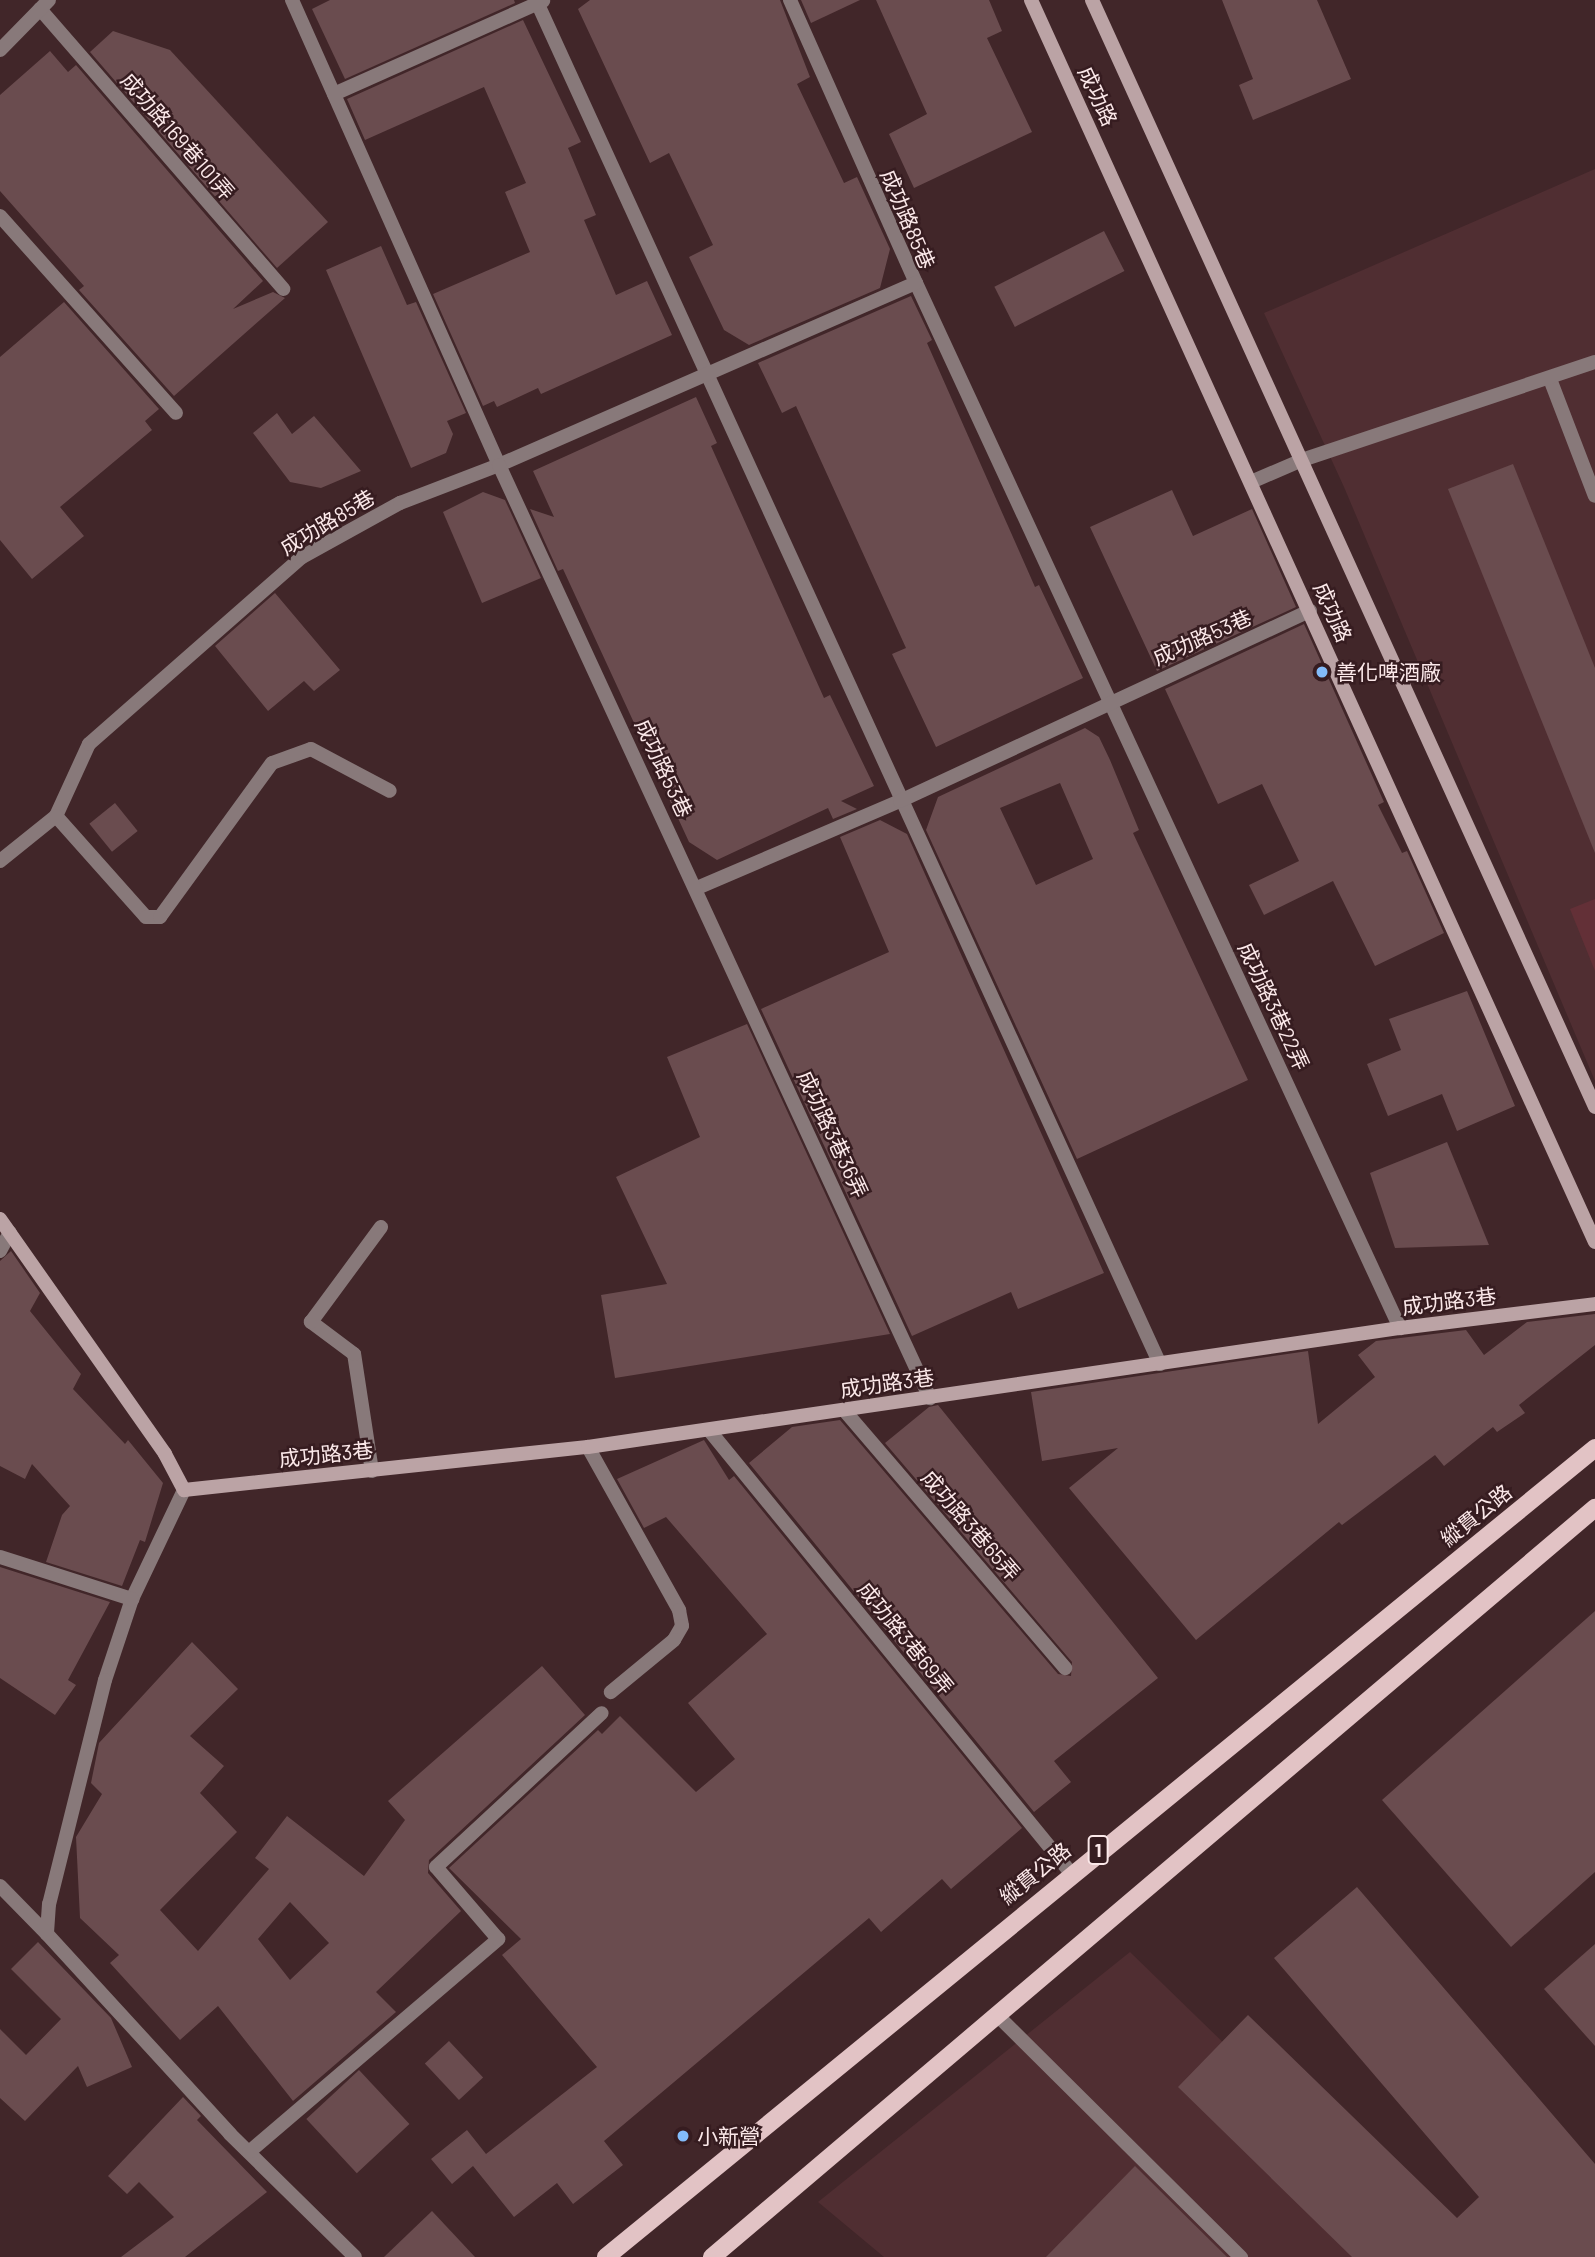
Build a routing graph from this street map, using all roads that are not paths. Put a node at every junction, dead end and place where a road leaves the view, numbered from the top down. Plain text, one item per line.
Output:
1 (292, 0) edge
2 (790, 0) edge
3 (1031, 0) edge
4 (1093, 0) edge
5 (539, 1) edge
6 (45, 5) edge
7 (0, 50) edge
8 (334, 94) junction
9 (0, 216) edge
10 (916, 283) junction
11 (283, 289) dead end
12 (1595, 362) edge
13 (705, 376) junction
14 (1550, 379) junction
15 (176, 413) dead end
16 (1302, 460) junction
17 (499, 465) junction
18 (1251, 482) junction
19 (1595, 496) edge
20 (1310, 611) junction
21 (1110, 701) junction
22 (390, 791) dead end
23 (900, 801) junction
24 (56, 816) junction
25 (0, 861) edge
26 (697, 888) junction
27 (1595, 1107) edge
28 (0, 1219) edge
29 (381, 1227) dead end
30 (10, 1232) junction
31 (1595, 1242) edge
32 (0, 1251) edge
33 (1595, 1304) edge
34 (1400, 1328) junction
35 (1160, 1364) junction
36 (930, 1398) junction
37 (844, 1410) junction
38 (709, 1430) junction
39 (588, 1447) junction
40 (1595, 1448) edge
41 (372, 1471) junction
42 (184, 1490) junction
43 (1595, 1508) edge
44 (0, 1557) edge
45 (132, 1599) junction
46 (1065, 1668) dead end
47 (611, 1692) dead end
48 (602, 1713) dead end
49 (1071, 1873) junction
50 (0, 1886) edge
51 (47, 1934) junction
52 (997, 2015) junction
53 (249, 2152) junction
54 (355, 2257) edge
55 (606, 2257) edge
56 (712, 2257) edge
57 (1241, 2257) edge

1 - 8 street, 成功路53巷
2 - 10 street, 成功路85巷
3 - 18 main road, 成功路
4 - 16 main road, 成功路
5 - 8 street
5 - 13 street
6 - 7 street
6 - 11 street, 成功路169巷101弄
8 - 17 street, 成功路53巷
9 - 15 street
10 - 13 street, 成功路85巷
10 - 21 street
12 - 14 street
13 - 17 street, 成功路85巷
13 - 23 street
14 - 16 street
14 - 19 street
16 - 18 street
16 - 27 main road, 成功路
17 - 24 street, 成功路85巷
17 - 26 street, 成功路53巷
18 - 20 main road, 成功路
20 - 21 street, 成功路53巷
20 - 31 main road, 成功路
21 - 23 street, 成功路53巷
21 - 34 street, 成功路3巷22弄
22 - 24 street
23 - 26 street, 成功路53巷
23 - 35 street
24 - 25 street
26 - 36 street, 成功路3巷36弄
28 - 30 main road
29 - 41 street
30 - 32 street
30 - 42 main road
33 - 34 main road, 成功路3巷
34 - 35 main road, 成功路3巷
35 - 36 main road, 成功路3巷
36 - 37 main road, 成功路3巷
37 - 38 main road, 成功路3巷
37 - 46 street, 成功路3巷65弄
38 - 39 main road, 成功路3巷
38 - 49 street, 成功路3巷69弄
39 - 41 main road, 成功路3巷
39 - 47 street
40 - 49 main road, 縱貫公路 / 1
41 - 42 main road, 成功路3巷
42 - 45 street
43 - 52 main road
44 - 45 street
45 - 51 street
48 - 53 street
49 - 55 main road, 縱貫公路 / 1
50 - 51 street
51 - 53 street
52 - 56 main road
52 - 57 street
53 - 54 street

